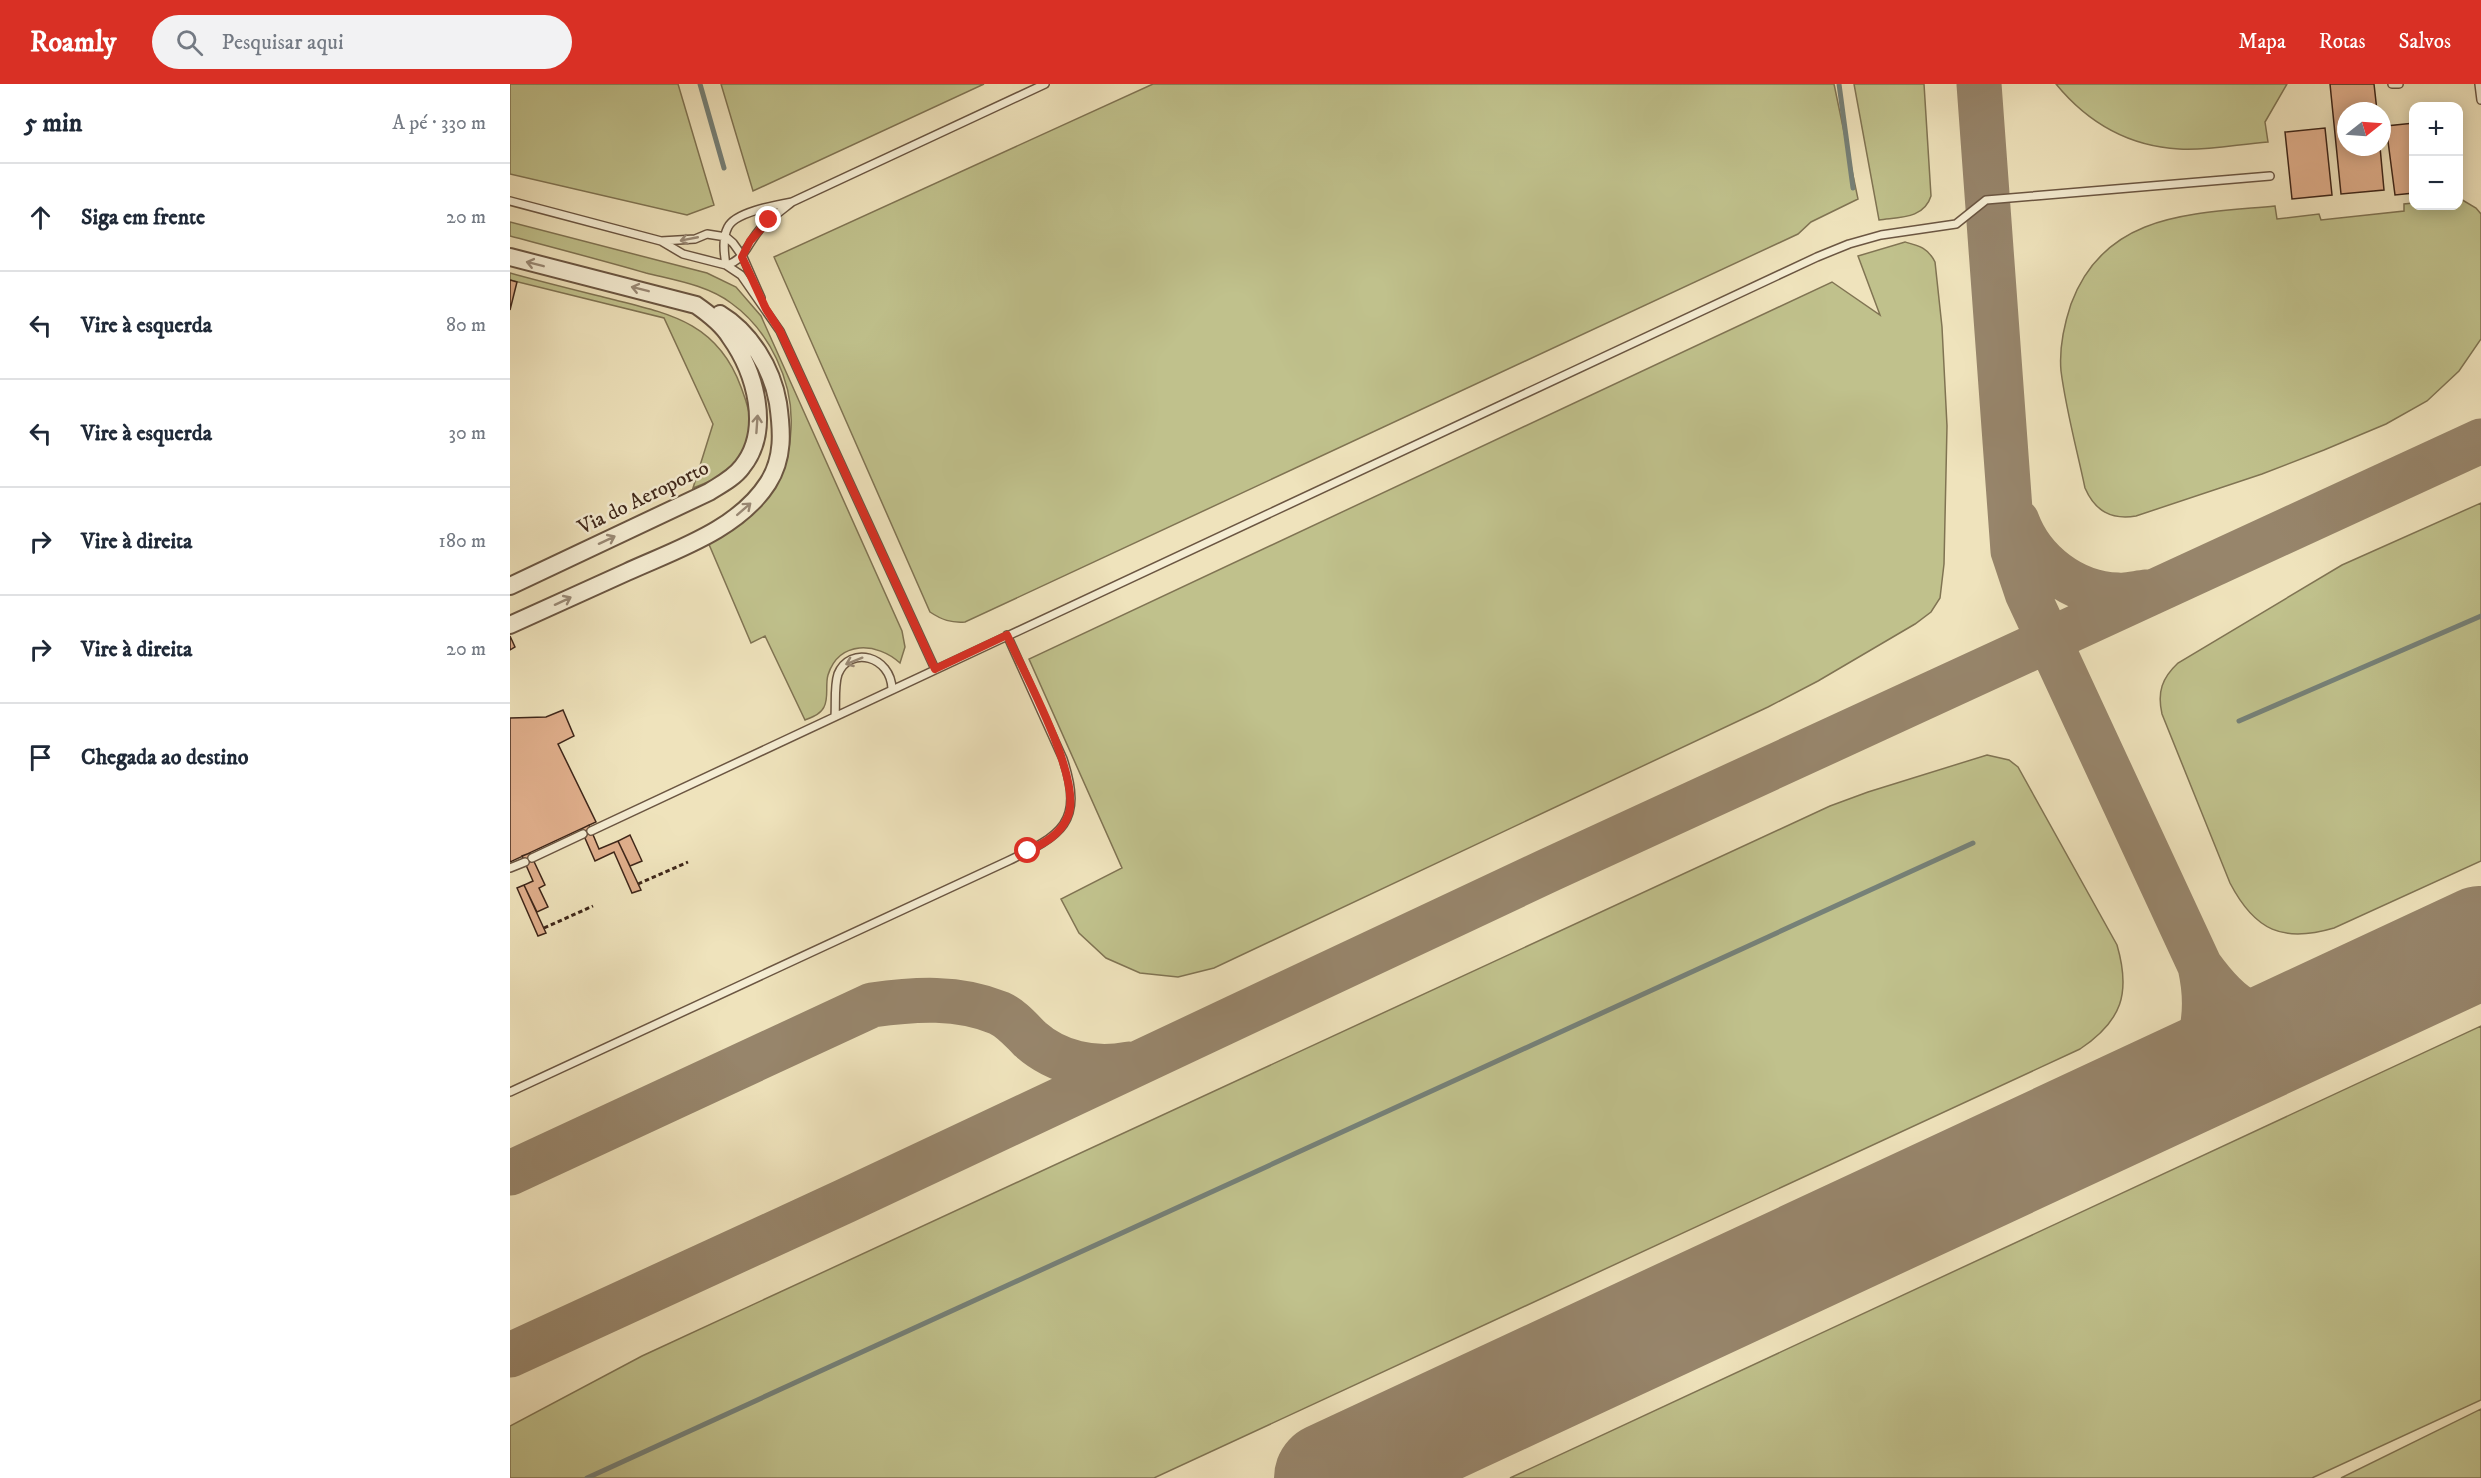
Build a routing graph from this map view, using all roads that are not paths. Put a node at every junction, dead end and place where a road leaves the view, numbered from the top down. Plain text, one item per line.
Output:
1 (1045, 84) edge
2 (2392, 84) edge
3 (2399, 84) edge
4 (2479, 84) edge
5 (2481, 100) edge
6 (2270, 176) dead end
7 (510, 201) edge
8 (792, 202) junction
9 (726, 237) junction
10 (661, 241) junction
11 (510, 257) edge
12 (742, 257) junction
13 (726, 265) junction
14 (696, 305) junction
15 (766, 309) junction
16 (510, 586) edge
17 (510, 625) edge
18 (1007, 635) junction
19 (935, 669) junction
20 (892, 688) junction
21 (835, 717) junction
22 (591, 831) dead end
23 (583, 834) dead end
24 (532, 858) dead end
25 (525, 862) dead end
26 (510, 868) edge
27 (510, 1092) edge

1 - 8 lane
2 - 3 lane
4 - 5 lane
6 - 18 lane
7 - 10 lane
8 - 9 lane
8 - 12 lane
9 -> 10 lane
9 - 12 lane
9 - 13 lane
10 - 13 lane
14 -> 11 street, Via do Aeroporto
12 - 13 lane
12 - 15 lane
13 - 15 lane
16 -> 14 street, Via do Aeroporto
17 -> 14 street
15 - 19 lane
18 - 19 lane
18 - 27 lane
19 - 20 lane
20 - 21 lane
20 -> 21 lane
21 - 22 lane
23 - 24 lane
25 - 26 lane

